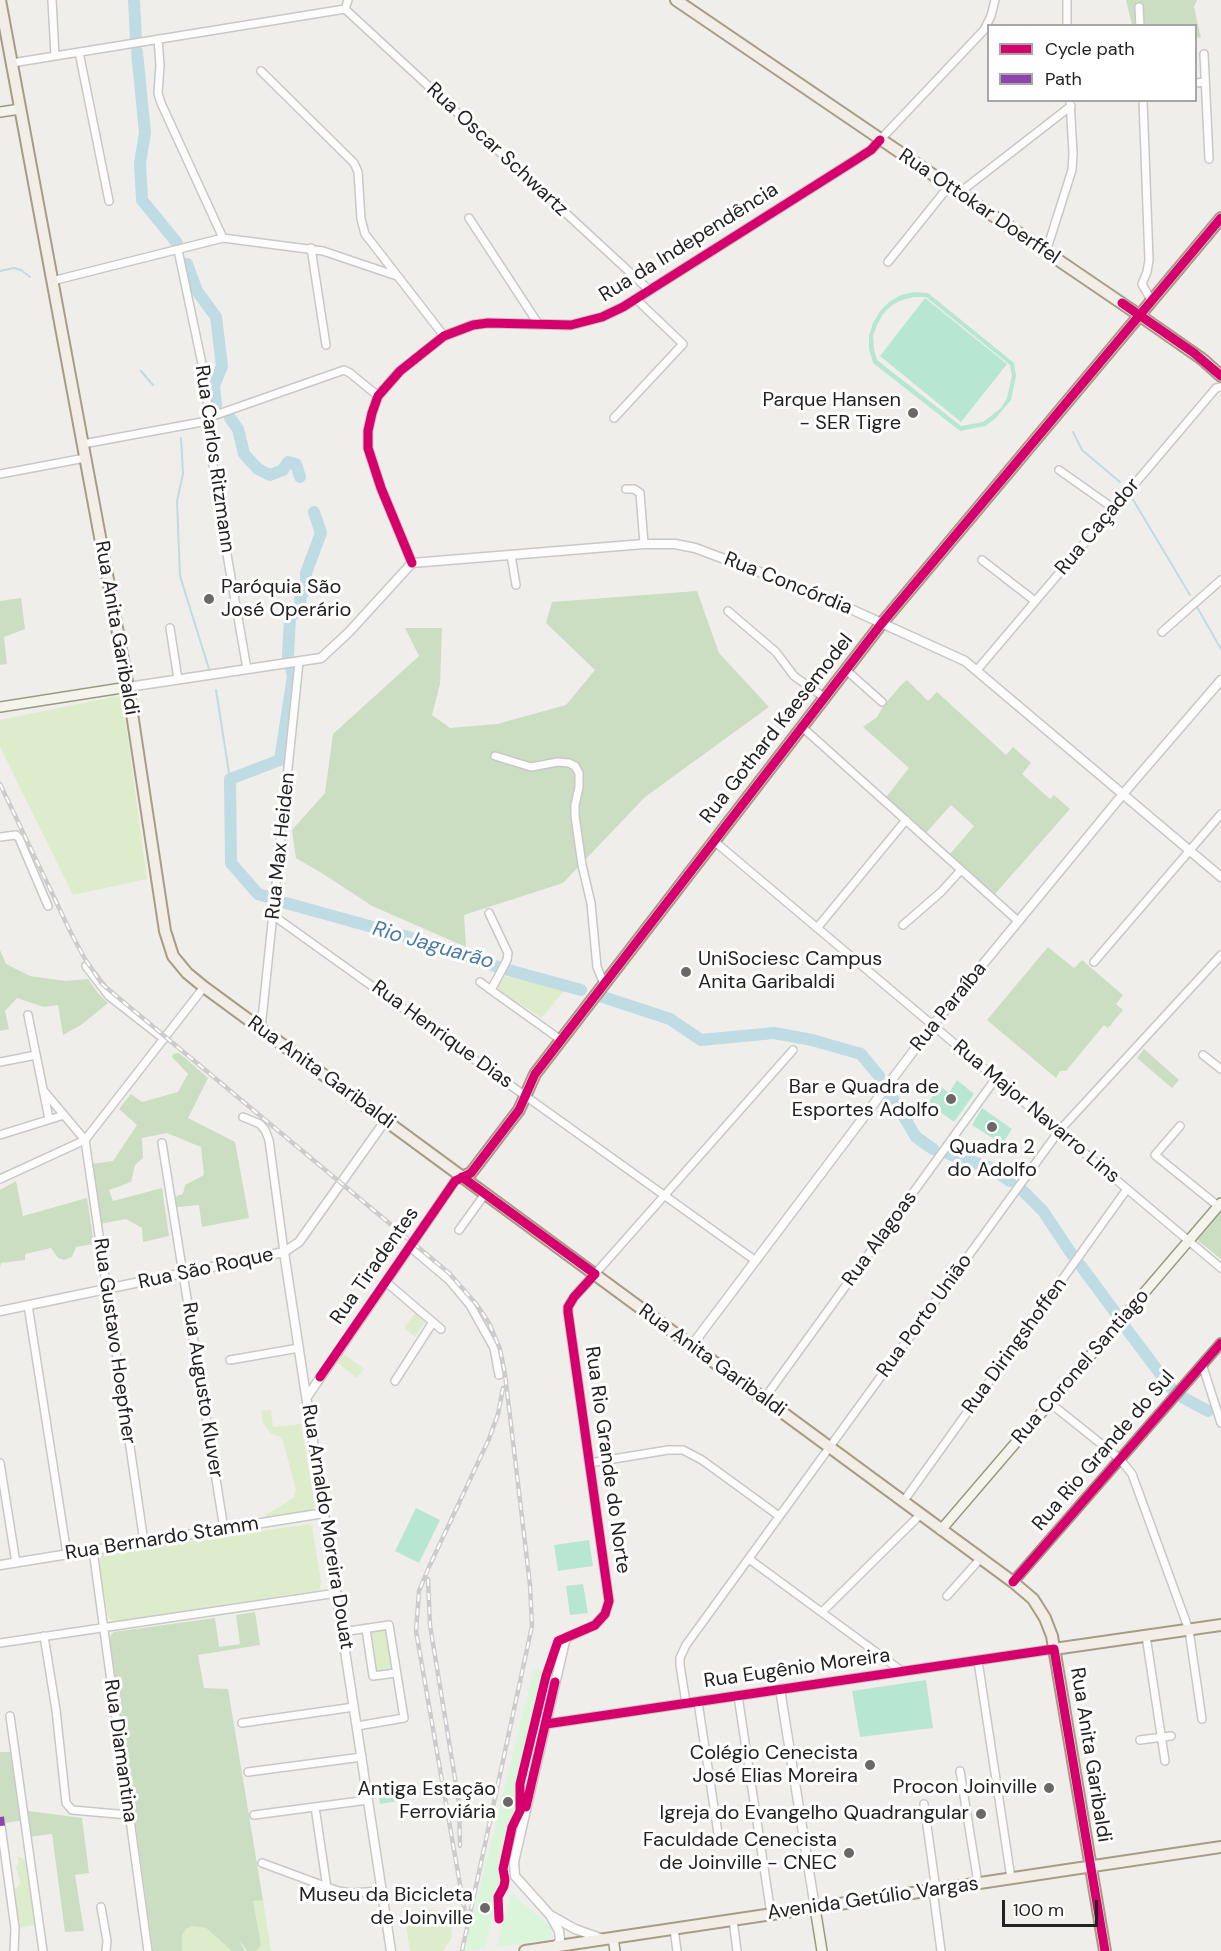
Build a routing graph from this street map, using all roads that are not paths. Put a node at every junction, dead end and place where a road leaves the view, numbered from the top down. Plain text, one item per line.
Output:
1 (0, 0) edge
2 (52, 0) edge
3 (348, 0) edge
4 (676, 0) edge
5 (995, 0) edge
6 (1066, 0) edge
7 (1139, 7) dead end
8 (345, 9) junction
9 (1068, 24) edge
10 (1140, 24) edge
11 (158, 39) junction
12 (79, 52) junction
13 (1204, 54) dead end
14 (55, 56) junction
15 (12, 63) junction
16 (261, 71) dead end
17 (1205, 82) junction
18 (1197, 83) edge
19 (1143, 102) edge
20 (1071, 103) edge
21 (20, 109) junction
22 (0, 112) edge
23 (880, 140) junction
24 (1209, 159) dead end
25 (949, 186) junction
26 (959, 193) junction
27 (109, 201) dead end
28 (469, 218) dead end
29 (1221, 218) edge
30 (223, 238) junction
31 (311, 248) junction
32 (178, 250) junction
33 (1046, 252) junction
34 (888, 262) dead end
35 (397, 276) junction
36 (52, 281) junction
37 (650, 290) junction
38 (636, 299) junction
39 (1151, 300) junction
40 (1122, 303) junction
41 (1139, 315) junction
42 (538, 325) junction
43 (444, 336) junction
44 (326, 345) dead end
45 (1221, 376) edge
46 (1220, 389) edge
47 (378, 396) junction
48 (210, 417) junction
49 (614, 418) dead end
50 (83, 444) junction
51 (85, 458) junction
52 (1059, 470) dead end
53 (0, 474) edge
54 (626, 489) dead end
55 (1113, 508) junction
56 (644, 544) junction
57 (511, 555) junction
58 (982, 560) dead end
59 (412, 563) junction
60 (1221, 580) edge
61 (516, 585) dead end
62 (1035, 601) junction
63 (728, 611) dead end
64 (882, 623) junction
65 (170, 628) dead end
66 (1162, 632) dead end
67 (296, 663) junction
68 (247, 669) junction
69 (846, 670) junction
70 (977, 670) junction
71 (178, 679) junction
72 (1221, 680) edge
73 (128, 687) junction
74 (825, 698) junction
75 (882, 702) dead end
76 (0, 707) edge
77 (802, 727) junction
78 (495, 756) dead end
79 (1123, 794) junction
80 (1221, 814) edge
81 (906, 820) junction
82 (0, 837) edge
83 (714, 841) junction
84 (1190, 850) junction
85 (961, 870) junction
86 (1221, 877) edge
87 (48, 906) dead end
88 (489, 913) dead end
89 (274, 916) junction
90 (1018, 921) junction
91 (903, 925) dead end
92 (818, 928) junction
93 (1221, 955) edge
94 (1094, 962) dead end
95 (86, 966) dead end
96 (480, 982) dead end
97 (604, 984) junction
98 (204, 987) junction
99 (491, 990) junction
100 (28, 1015) dead end
101 (933, 1025) junction
102 (261, 1029) junction
103 (164, 1039) junction
104 (561, 1040) junction
105 (793, 1050) dead end
106 (36, 1055) junction
107 (1203, 1055) dead end
108 (0, 1062) edge
109 (1221, 1069) edge
110 (996, 1078) junction
111 (43, 1090) junction
112 (525, 1095) junction
113 (64, 1115) junction
114 (243, 1117) dead end
115 (49, 1119) junction
116 (385, 1121) junction
117 (1180, 1126) dead end
118 (1059, 1131) junction
119 (0, 1135) edge
120 (84, 1140) junction
121 (162, 1143) dead end
122 (462, 1177) junction
123 (0, 1179) edge
124 (1127, 1189) junction
125 (485, 1194) junction
126 (664, 1195) junction
127 (1220, 1205) edge
128 (459, 1230) dead end
129 (1189, 1241) junction
130 (299, 1242) junction
131 (410, 1247) junction
132 (284, 1252) junction
133 (756, 1261) junction
134 (1221, 1268) edge
135 (287, 1272) junction
136 (183, 1274) junction
137 (595, 1274) junction
138 (386, 1282) junction
139 (107, 1289) junction
140 (28, 1305) junction
141 (0, 1311) edge
142 (433, 1322) junction
143 (441, 1329) dead end
144 (1221, 1343) edge
145 (692, 1346) junction
146 (299, 1348) junction
147 (230, 1360) dead end
148 (1202, 1364) junction
149 (303, 1373) junction
150 (499, 1375) dead end
151 (320, 1377) junction
152 (395, 1381) dead end
153 (307, 1397) junction
154 (764, 1399) junction
155 (1050, 1403) junction
156 (1221, 1423) edge
157 (829, 1448) junction
158 (1120, 1459) junction
159 (0, 1463) edge
160 (589, 1463) junction
161 (903, 1502) junction
162 (324, 1513) junction
163 (920, 1515) junction
164 (779, 1516) junction
165 (225, 1529) junction
166 (941, 1530) junction
167 (144, 1542) junction
168 (93, 1550) junction
169 (67, 1554) junction
170 (749, 1558) junction
171 (980, 1559) junction
172 (16, 1563) junction
173 (0, 1565) edge
174 (1013, 1582) junction
175 (337, 1593) junction
176 (947, 1596) dead end
177 (822, 1612) junction
178 (1221, 1625) edge
179 (103, 1628) junction
180 (366, 1629) junction
181 (1189, 1630) junction
182 (342, 1632) junction
183 (44, 1636) junction
184 (1146, 1636) junction
185 (0, 1643) edge
186 (1054, 1649) junction
187 (978, 1661) junction
188 (903, 1672) junction
189 (396, 1673) junction
190 (780, 1689) junction
191 (738, 1696) junction
192 (698, 1701) junction
193 (686, 1703) junction
194 (354, 1707) junction
195 (10, 1716) dead end
196 (1202, 1719) dead end
197 (242, 1723) dead end
198 (546, 1724) junction
199 (357, 1726) junction
200 (1171, 1736) dead end
201 (1161, 1737) junction
202 (1140, 1740) dead end
203 (362, 1758) junction
204 (1165, 1761) dead end
205 (960, 1771) dead end
206 (248, 1772) dead end
207 (368, 1800) junction
208 (924, 1804) dead end
209 (315, 1807) junction
210 (129, 1815) junction
211 (254, 1815) dead end
212 (1, 1826) edge
213 (719, 1840) dead end
214 (1221, 1847) edge
215 (262, 1863) dead end
216 (1090, 1866) junction
217 (1011, 1878) junction
218 (978, 1883) junction
219 (327, 1888) junction
220 (934, 1890) junction
221 (382, 1891) junction
222 (101, 1906) dead end
223 (815, 1908) junction
224 (771, 1914) junction
225 (550, 1915) junction
226 (733, 1920) junction
227 (674, 1929) junction
228 (608, 1939) junction
229 (556, 1946) junction
230 (14, 1951) edge
231 (43, 1951) edge
232 (106, 1951) edge
233 (148, 1951) edge
234 (391, 1951) edge
235 (525, 1951) edge
236 (615, 1951) edge
237 (677, 1951) edge
238 (737, 1951) edge
239 (822, 1951) edge
240 (940, 1951) edge
241 (1105, 1951) edge

1 - 15 main road, Rua Anita Garibaldi
2 - 14 street
3 - 8 street
4 - 23 main road, Rua Ottokar Doerffel
5 - 23 street
6 - 9 street
7 - 10 street
8 - 11 street
8 - 37 street, Rua Oscar Schwartz
11 - 12 street
11 - 30 street
12 - 14 street
12 - 27 street
13 - 17 street
14 - 15 street
15 - 21 main road, Rua Anita Garibaldi
16 - 35 street
17 - 18 street
17 - 24 street
19 - 39 street
20 - 26 street
20 - 33 street
21 - 22 main road
21 - 36 main road, Rua Anita Garibaldi
23 - 25 main road, Rua Ottokar Doerffel
23 - 37 street, Rua da Independência
25 - 26 main road, Rua Ottokar Doerffel
25 - 34 street
26 - 33 main road, Rua Ottokar Doerffel
28 - 42 street
29 - 39 main road, Rua Gothard Kaesemodel
30 - 31 street
30 - 32 street
31 - 35 street
31 - 44 street
32 - 36 street
32 - 48 street, Rua Carlos Ritzmann
33 - 40 main road, Rua Ottokar Doerffel
35 - 43 street
36 - 50 main road, Rua Anita Garibaldi
37 - 38 street, Rua da Independência
38 - 42 street, Rua da Independência
38 - 49 street
39 - 40 main road
39 - 41 main road, Rua Gothard Kaesemodel
40 - 41 main road, Rua Ottokar Doerffel
41 - 45 main road, Rua Ottokar Doerffel
41 - 64 main road, Rua Gothard Kaesemodel
42 - 43 street, Rua da Independência
43 - 47 street, Rua da Independência
46 - 55 street, Rua Caçador
47 - 48 street
47 - 59 street, Rua da Independência
48 - 50 street
48 - 68 street, Rua Carlos Ritzmann
50 - 51 main road, Rua Anita Garibaldi
51 - 53 street
51 - 73 main road, Rua Anita Garibaldi
52 - 55 street
54 - 56 street
55 - 62 street, Rua Caçador
56 - 57 street, Rua Concórdia
56 - 64 street, Rua Concórdia
57 - 59 street, Rua Concórdia
57 - 61 street
58 - 62 street
59 - 67 street
60 - 66 street
62 - 70 street, Rua Caçador
63 - 74 street
64 - 69 main road, Rua Gothard Kaesemodel
64 - 70 street, Rua Concórdia
65 - 71 street
67 - 68 street
67 - 89 street, Rua Max Heiden
68 - 71 street
69 - 74 main road, Rua Gothard Kaesemodel
69 - 75 street
70 - 79 street, Rua Concórdia
71 - 73 street
72 - 79 street, Rua Paraíba
73 - 76 main road
73 - 98 main road, Rua Anita Garibaldi
74 - 77 main road, Rua Gothard Kaesemodel
77 - 81 street
77 - 83 main road, Rua Gothard Kaesemodel
78 - 97 street
79 - 84 street, Rua Concórdia
79 - 90 street, Rua Paraíba
80 - 84 street
81 - 85 street
81 - 92 street
82 - 87 street
83 - 92 street, Rua Major Navarro Lins
83 - 97 main road, Rua Gothard Kaesemodel
84 - 86 street, Rua Concórdia
84 - 94 street
85 - 90 street
85 - 91 street
88 - 99 street
89 - 102 street, Rua Max Heiden
89 - 112 street, Rua Henrique Dias
90 - 101 street, Rua Paraíba
92 - 101 street, Rua Major Navarro Lins
93 - 118 street, Rua Porto União
95 - 103 street
96 - 99 street
97 - 104 main road, Rua Gothard Kaesemodel
98 - 102 main road, Rua Anita Garibaldi
98 - 103 street
99 - 104 street
100 - 106 street
101 - 110 street, Rua Major Navarro Lins
101 - 133 street, Rua Paraíba
102 - 116 main road, Rua Anita Garibaldi
103 - 120 street
104 - 112 main road, Rua Gothard Kaesemodel
105 - 126 street
106 - 108 street
106 - 111 street
107 - 109 street
110 - 118 street, Rua Major Navarro Lins
110 - 154 street, Rua Alagoas
111 - 113 street
111 - 115 street
112 - 122 main road, Rua Gothard Kaesemodel
112 - 126 street, Rua Henrique Dias
113 - 115 street
113 - 120 street
114 - 132 street, Rua Arnaldo Moreira Douat
115 - 119 street
116 - 122 main road, Rua Anita Garibaldi
116 - 130 street, Rua São Roque
117 - 127 street
118 - 124 street, Rua Major Navarro Lins
118 - 157 street, Rua Porto União
120 - 123 street
120 - 139 street, Rua Gustavo Hoepfner
121 - 136 street, Rua Augusto Kluver
122 - 125 main road, Rua Anita Garibaldi
122 - 131 street, Rua Tiradentes
124 - 129 street, Rua Major Navarro Lins
124 - 161 street, Rua Diringshoffen
125 - 128 street
125 - 137 main road, Rua Anita Garibaldi
126 - 133 street, Rua Henrique Dias
126 - 137 street
127 - 129 main road, Rua Coronel Santiago
129 - 134 street, Rua Major Navarro Lins
129 - 155 main road, Rua Coronel Santiago
130 - 132 street, Rua São Roque
130 - 135 street
131 - 138 street, Rua Tiradentes
131 - 150 street
132 - 135 street, Rua Arnaldo Moreira Douat
132 - 136 street, Rua São Roque
133 - 145 street, Rua Paraíba
135 - 146 street, Rua Arnaldo Moreira Douat
136 - 139 street, Rua São Roque
136 - 165 street, Rua Augusto Kluver
137 - 145 main road, Rua Anita Garibaldi
137 - 160 street, Rua Rio Grande do Norte
138 - 142 street
138 - 151 street, Rua Tiradentes
139 - 140 street, Rua São Roque
139 - 167 street, Rua Gustavo Hoepfner
140 - 141 street, Rua São Roque
140 - 169 street
142 - 143 street
142 - 152 street
144 - 148 main road, Rua Rio Grande do Sul
145 - 154 main road, Rua Anita Garibaldi
146 - 147 street
146 - 149 street, Rua Arnaldo Moreira Douat
148 - 156 street
148 - 158 main road, Rua Rio Grande do Sul
149 - 151 street
149 - 153 street, Rua Arnaldo Moreira Douat
151 - 153 street, Rua Tiradentes
153 - 162 street, Rua Arnaldo Moreira Douat
154 - 157 main road, Rua Anita Garibaldi
155 - 158 street
155 - 166 main road, Rua Coronel Santiago
157 - 161 main road, Rua Anita Garibaldi
157 - 164 street, Rua Porto União
158 - 174 main road, Rua Rio Grande do Sul
158 - 181 street
159 - 172 street
160 - 164 street
160 - 198 street, Rua Rio Grande do Norte
161 - 163 main road, Rua Anita Garibaldi
162 - 165 street, Rua Bernardo Stamm
162 - 175 street, Rua Arnaldo Moreira Douat
163 - 166 main road, Rua Anita Garibaldi
163 - 177 street
164 - 170 street, Rua Porto União
165 - 167 street, Rua Bernardo Stamm
166 - 171 main road, Rua Anita Garibaldi
167 - 168 street, Rua Bernardo Stamm
168 - 169 street, Rua Bernardo Stamm
168 - 179 street, Rua Diamantina
169 - 172 street, Rua Bernardo Stamm
170 - 177 street
170 - 193 street, Rua Porto União
171 - 174 main road, Rua Anita Garibaldi
171 - 176 street
172 - 173 street, Rua Bernardo Stamm
174 - 186 main road, Rua Anita Garibaldi
175 - 179 street
175 - 182 street, Rua Arnaldo Moreira Douat
177 - 188 street
178 - 181 main road, Rua Eugênio Moreira
179 - 183 street
179 - 210 street, Rua Diamantina
180 - 182 street
180 - 189 street
180 - 189 street
181 - 184 main road, Rua Eugênio Moreira
181 - 196 street
182 - 194 street, Rua Arnaldo Moreira Douat
183 - 185 street
183 - 210 street
184 - 186 main road, Rua Eugênio Moreira
184 - 201 street
186 - 187 street, Rua Eugênio Moreira
186 - 216 main road, Rua Anita Garibaldi
187 - 188 street, Rua Eugênio Moreira
187 - 217 street
188 - 190 street, Rua Eugênio Moreira
189 - 199 street
190 - 191 street, Rua Eugênio Moreira
190 - 223 street
191 - 192 street, Rua Eugênio Moreira
191 - 224 street
192 - 193 street, Rua Eugênio Moreira
192 - 213 street
193 - 198 street, Rua Eugênio Moreira
194 - 197 street
194 - 199 street, Rua Arnaldo Moreira Douat
195 - 231 street
198 - 225 street
199 - 203 street, Rua Arnaldo Moreira Douat
200 - 201 street
201 - 202 street
201 - 204 street
203 - 206 street
203 - 207 street, Rua Arnaldo Moreira Douat
205 - 218 street
207 - 209 street
207 - 221 street, Rua Arnaldo Moreira Douat
208 - 220 street
209 - 211 street
209 - 219 street
210 - 233 street, Rua Diamantina
212 - 230 street
214 - 216 main road, Avenida Getúlio Vargas
215 - 219 street
216 - 217 main road, Avenida Getúlio Vargas
216 - 241 main road, Rua Anita Garibaldi
217 - 218 main road, Avenida Getúlio Vargas
218 - 220 main road, Avenida Getúlio Vargas
219 - 221 street
220 - 223 main road, Avenida Getúlio Vargas
220 - 240 street
221 - 234 street, Rua Arnaldo Moreira Douat
222 - 232 street
223 - 224 main road, Avenida Getúlio Vargas
223 - 239 main road
224 - 226 main road, Avenida Getúlio Vargas
225 - 228 street
225 - 229 street
226 - 227 main road, Avenida Getúlio Vargas
226 - 238 street
227 - 228 main road, Avenida Getúlio Vargas
227 - 237 street
228 - 229 main road, Avenida Getúlio Vargas
228 - 236 main road
229 - 235 main road, Avenida Getúlio Vargas

